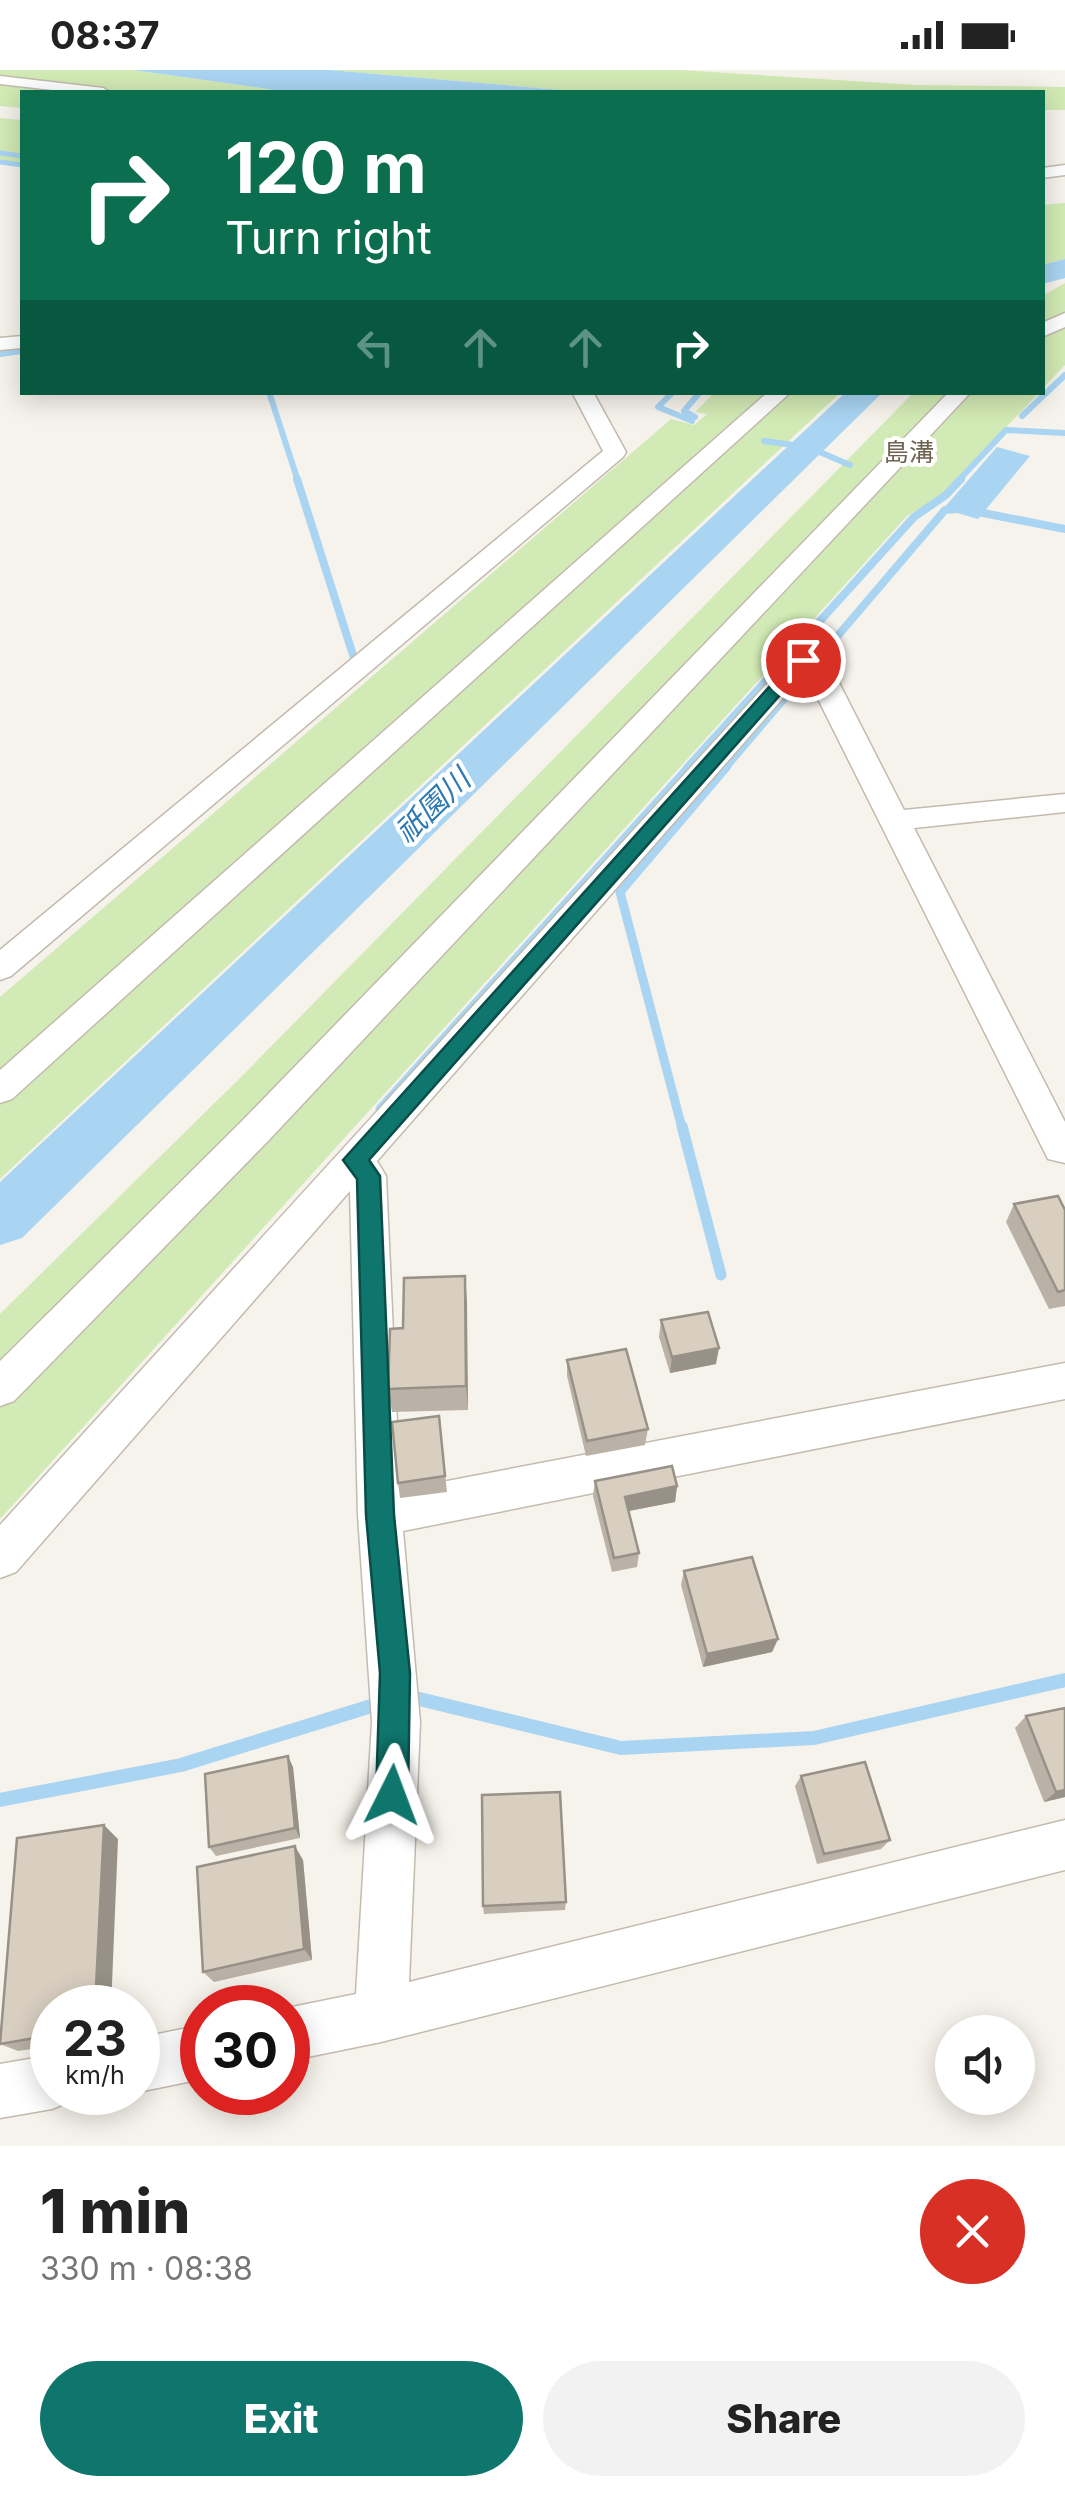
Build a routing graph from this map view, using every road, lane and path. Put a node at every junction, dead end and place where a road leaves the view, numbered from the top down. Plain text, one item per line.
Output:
1 (0, 80) edge
2 (86, 90) edge
3 (584, 395) edge
4 (778, 395) edge
5 (958, 395) edge
6 (1065, 803) edge
7 (897, 820) junction
8 (0, 968) edge
9 (0, 1090) edge
10 (1065, 1150) edge
11 (354, 1160) junction
12 (1065, 1381) edge
13 (0, 1388) edge
14 (380, 1515) junction
15 (0, 1557) edge
16 (1065, 1845) edge
17 (381, 2015) junction
18 (310, 2030) edge
19 (30, 2085) edge
20 (0, 2090) edge

1 - 2 street
3 - 8 street
4 - 9 street
5 - 13 street
6 - 7 street
7 - 10 street
7 - 11 street
11 - 14 street
11 - 15 street
12 - 14 street
14 - 17 street
16 - 17 street
17 - 18 street
19 - 20 street

